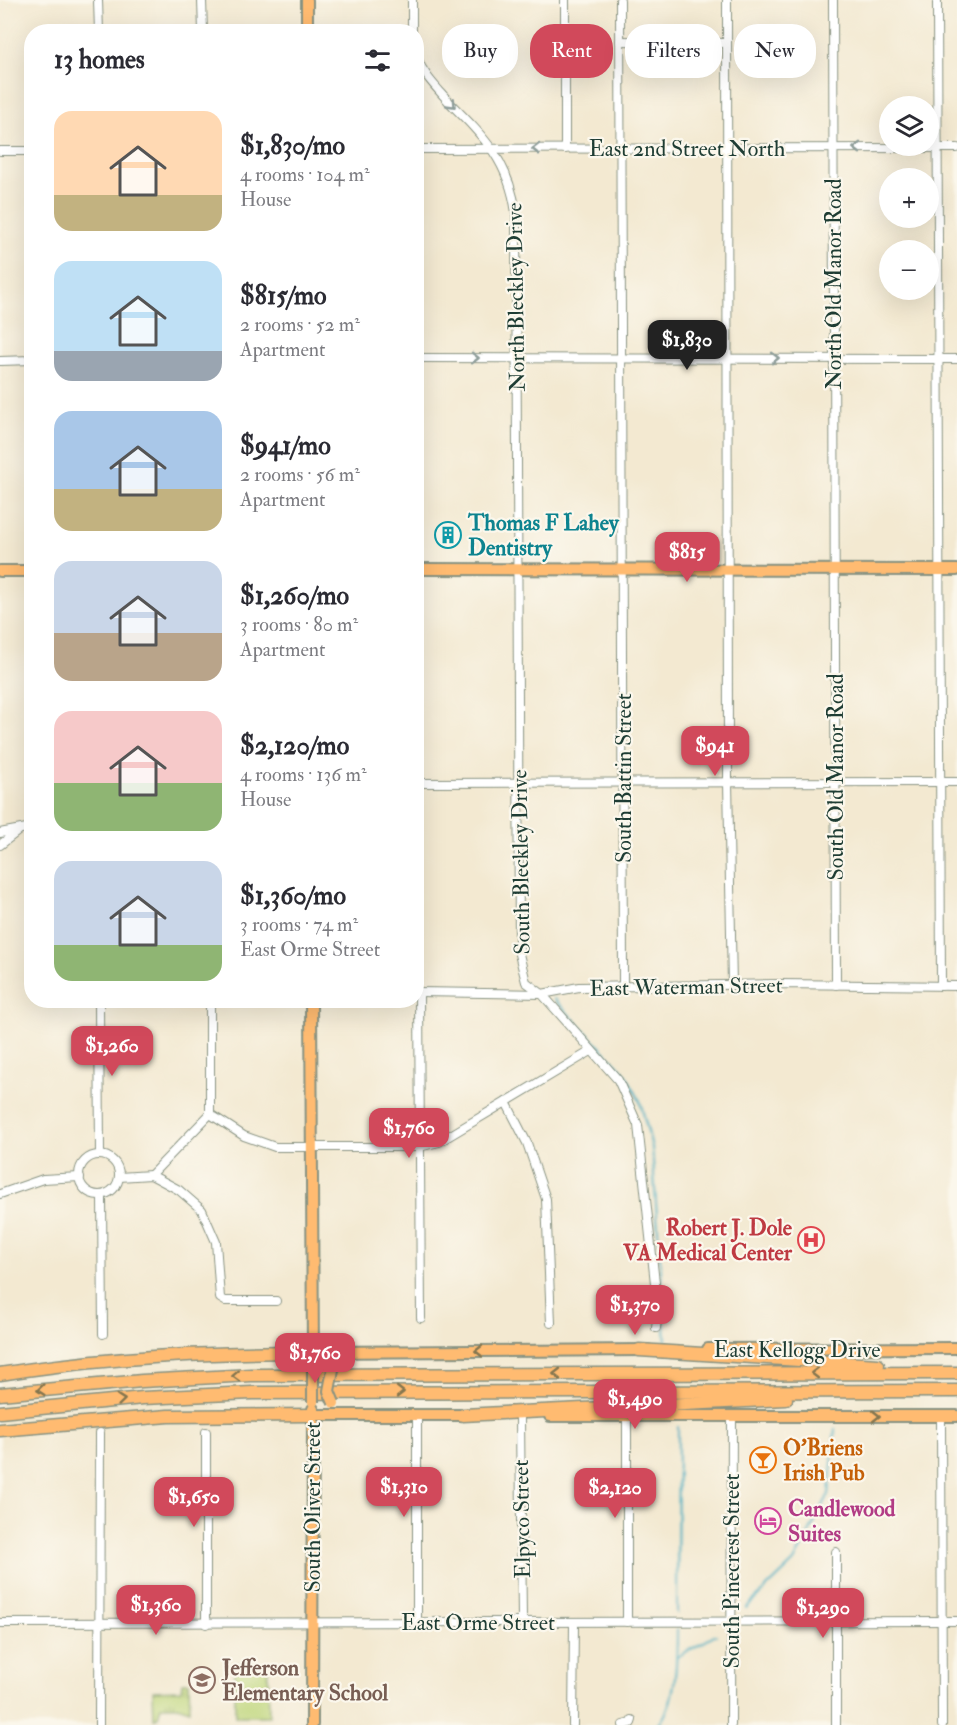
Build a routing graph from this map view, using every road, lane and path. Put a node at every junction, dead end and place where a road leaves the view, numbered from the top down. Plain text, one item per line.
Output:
1 (98, 0) edge
2 (202, 0) edge
3 (307, 0) edge
4 (412, 0) edge
5 (565, 0) edge
6 (620, 0) edge
7 (727, 0) edge
8 (833, 0) edge
9 (938, 0) edge
10 (99, 24) edge
11 (203, 24) edge
12 (307, 24) edge
13 (412, 24) edge
14 (620, 41) junction
15 (727, 43) junction
16 (424, 72) edge
17 (938, 96) edge
18 (728, 148) junction
19 (833, 148) junction
20 (879, 148) edge
21 (939, 148) edge
22 (957, 148) edge
23 (424, 149) edge
24 (492, 149) junction
25 (566, 149) junction
26 (621, 149) junction
27 (0, 151) edge
28 (24, 151) edge
29 (938, 156) edge
30 (424, 358) edge
31 (517, 358) junction
32 (622, 358) junction
33 (728, 358) junction
34 (834, 358) junction
35 (938, 359) junction
36 (957, 359) edge
37 (24, 360) edge
38 (0, 361) edge
39 (728, 568) junction
40 (424, 569) edge
41 (518, 569) junction
42 (622, 569) junction
43 (834, 569) junction
44 (939, 570) junction
45 (957, 570) edge
46 (0, 571) edge
47 (24, 571) edge
48 (518, 782) junction
49 (624, 782) junction
50 (728, 782) junction
51 (835, 782) junction
52 (940, 782) junction
53 (957, 782) edge
54 (424, 783) edge
55 (22, 828) joint
56 (0, 833) edge
57 (0, 845) edge
58 (732, 985) junction
59 (836, 985) junction
60 (623, 986) junction
61 (941, 986) junction
62 (957, 986) edge
63 (424, 992) edge
64 (542, 994) junction
65 (99, 1008) edge
66 (210, 1008) edge
67 (311, 1008) edge
68 (418, 1008) edge
69 (591, 1051) junction
70 (506, 1102) junction
71 (210, 1114) junction
72 (312, 1147) junction
73 (419, 1147) junction
74 (100, 1155) junction
75 (151, 1175) junction
76 (80, 1177) junction
77 (119, 1177) junction
78 (0, 1184) edge
79 (9, 1190) junction
80 (0, 1194) edge
81 (102, 1195) junction
82 (276, 1301) dead end
83 (421, 1318) dead end
84 (551, 1323) dead end
85 (656, 1328) dead end
86 (103, 1334) dead end
87 (957, 1348) edge
88 (639, 1350) junction
89 (351, 1352) junction
90 (313, 1357) junction
91 (957, 1371) edge
92 (0, 1374) edge
93 (951, 1391) edge
94 (0, 1394) edge
95 (313, 1409) junction
96 (0, 1412) edge
97 (350, 1414) junction
98 (417, 1414) junction
99 (463, 1415) junction
100 (520, 1416) junction
101 (627, 1416) junction
102 (732, 1416) junction
103 (940, 1416) junction
104 (957, 1416) edge
105 (0, 1430) edge
106 (206, 1432) dead end
107 (100, 1433) dead end
108 (836, 1552) dead end
109 (732, 1621) junction
110 (836, 1621) junction
111 (942, 1621) junction
112 (957, 1621) edge
113 (417, 1622) junction
114 (522, 1622) junction
115 (573, 1622) junction
116 (627, 1622) junction
117 (0, 1623) edge
118 (99, 1623) junction
119 (206, 1624) junction
120 (312, 1624) junction
121 (632, 1720) dead end
122 (99, 1725) edge
123 (312, 1725) edge
124 (573, 1725) edge
125 (623, 1725) edge
126 (731, 1725) edge
127 (836, 1725) edge
128 (942, 1725) edge

1 - 10 street
2 - 11 street
3 - 12 main road
4 - 13 street
5 - 25 street
6 - 14 street, South Battin Street
7 - 15 street
8 - 19 street, North Old Manor Road
9 - 17 street
14 - 15 street
14 - 26 street, South Battin Street
15 - 18 street
16 -> 24 street, North Bleckley Drive
18 - 19 street, East 2nd Street North
18 - 26 street, East 2nd Street North
18 - 33 street
20 -> 19 street, East 2nd Street North
19 - 34 street, North Old Manor Road
21 - 22 street, East 2nd Street North
23 - 24 street, East 2nd Street North
25 -> 24 street, East 2nd Street North
24 - 31 street, North Bleckley Drive
25 - 26 street, East 2nd Street North
26 - 32 street, South Battin Street
27 - 28 street
29 - 35 street
30 -> 31 street
31 - 32 street
31 - 41 street, North Bleckley Drive
32 - 33 street
32 - 42 street, South Battin Street
33 -> 34 street
33 - 39 street
34 - 35 street
34 - 43 street, North Old Manor Road
35 - 36 street
35 - 44 street
37 - 38 street
39 - 42 main road
39 - 43 main road
39 - 50 street
40 - 41 main road
41 - 42 main road
41 - 48 street, South Bleckley Drive
42 - 49 street, South Battin Street
43 - 44 main road
43 - 51 street, South Old Manor Road
44 - 45 main road
44 - 52 street
46 - 47 main road
48 - 49 street
48 - 54 street
48 - 64 street, South Bleckley Drive
49 - 50 street
49 - 60 street, South Battin Street
50 - 51 street
50 - 58 street
51 - 52 street
51 - 59 street, South Old Manor Road
52 - 53 street
52 - 61 street
55 - 56 street
55 - 57 street
58 - 59 street, East Waterman Street
58 - 60 street, East Waterman Street
59 - 61 street, East Waterman Street
60 - 64 street, East Waterman Street
61 - 62 street, East Waterman Street
63 - 64 street, East Waterman Street
64 - 69 street, South Bleckley Drive
65 - 74 street
66 - 71 street
67 - 72 main road, South Oliver Street
68 - 73 street
69 - 70 street
69 - 85 street, South Bleckley Drive
70 - 73 street
70 - 84 street
71 - 72 street
71 - 75 street
72 - 73 street
72 - 90 main road, South Oliver Street
73 - 83 street
74 - 76 street
74 - 77 street
75 - 77 street
75 - 82 street
76 - 79 street
76 - 81 street
77 - 81 street
78 - 79 street
79 - 80 street
81 - 86 street
87 - 88 main road, East Kellogg Drive
88 -> 89 main road, East Kellogg Drive
88 - 91 highway
89 - 90 main road, East Kellogg Drive
89 - 97 main road, bridge
90 - 92 highway
90 - 95 main road, South Oliver Street, bridge
91 -> 94 highway
96 -> 93 highway
93 - 99 highway
95 - 97 main road
95 - 105 highway
95 - 120 main road, South Oliver Street
97 - 98 main road
98 - 99 main road
98 - 113 street
99 - 100 main road
100 - 101 main road
100 - 114 street, Elpyco Street
101 - 102 main road
101 - 116 street
102 -> 103 main road
102 - 109 street, South Pinecrest Street
103 - 104 main road
103 - 111 street
106 - 119 street
107 - 118 street
108 - 110 street
109 - 110 street, East Orme Street
109 - 116 street, East Orme Street
109 - 126 street, South Pinecrest Street
110 - 111 street, East Orme Street
110 - 127 street
111 - 112 street, East Orme Street
111 - 128 street
113 - 114 street, East Orme Street
113 - 120 street, East Orme Street
114 - 115 street, East Orme Street
115 - 116 street, East Orme Street
115 - 124 street
117 - 118 street, East Orme Street
118 - 119 street, East Orme Street
118 - 122 street
119 - 120 street, East Orme Street
120 - 123 main road, South Oliver Street
121 - 125 street

